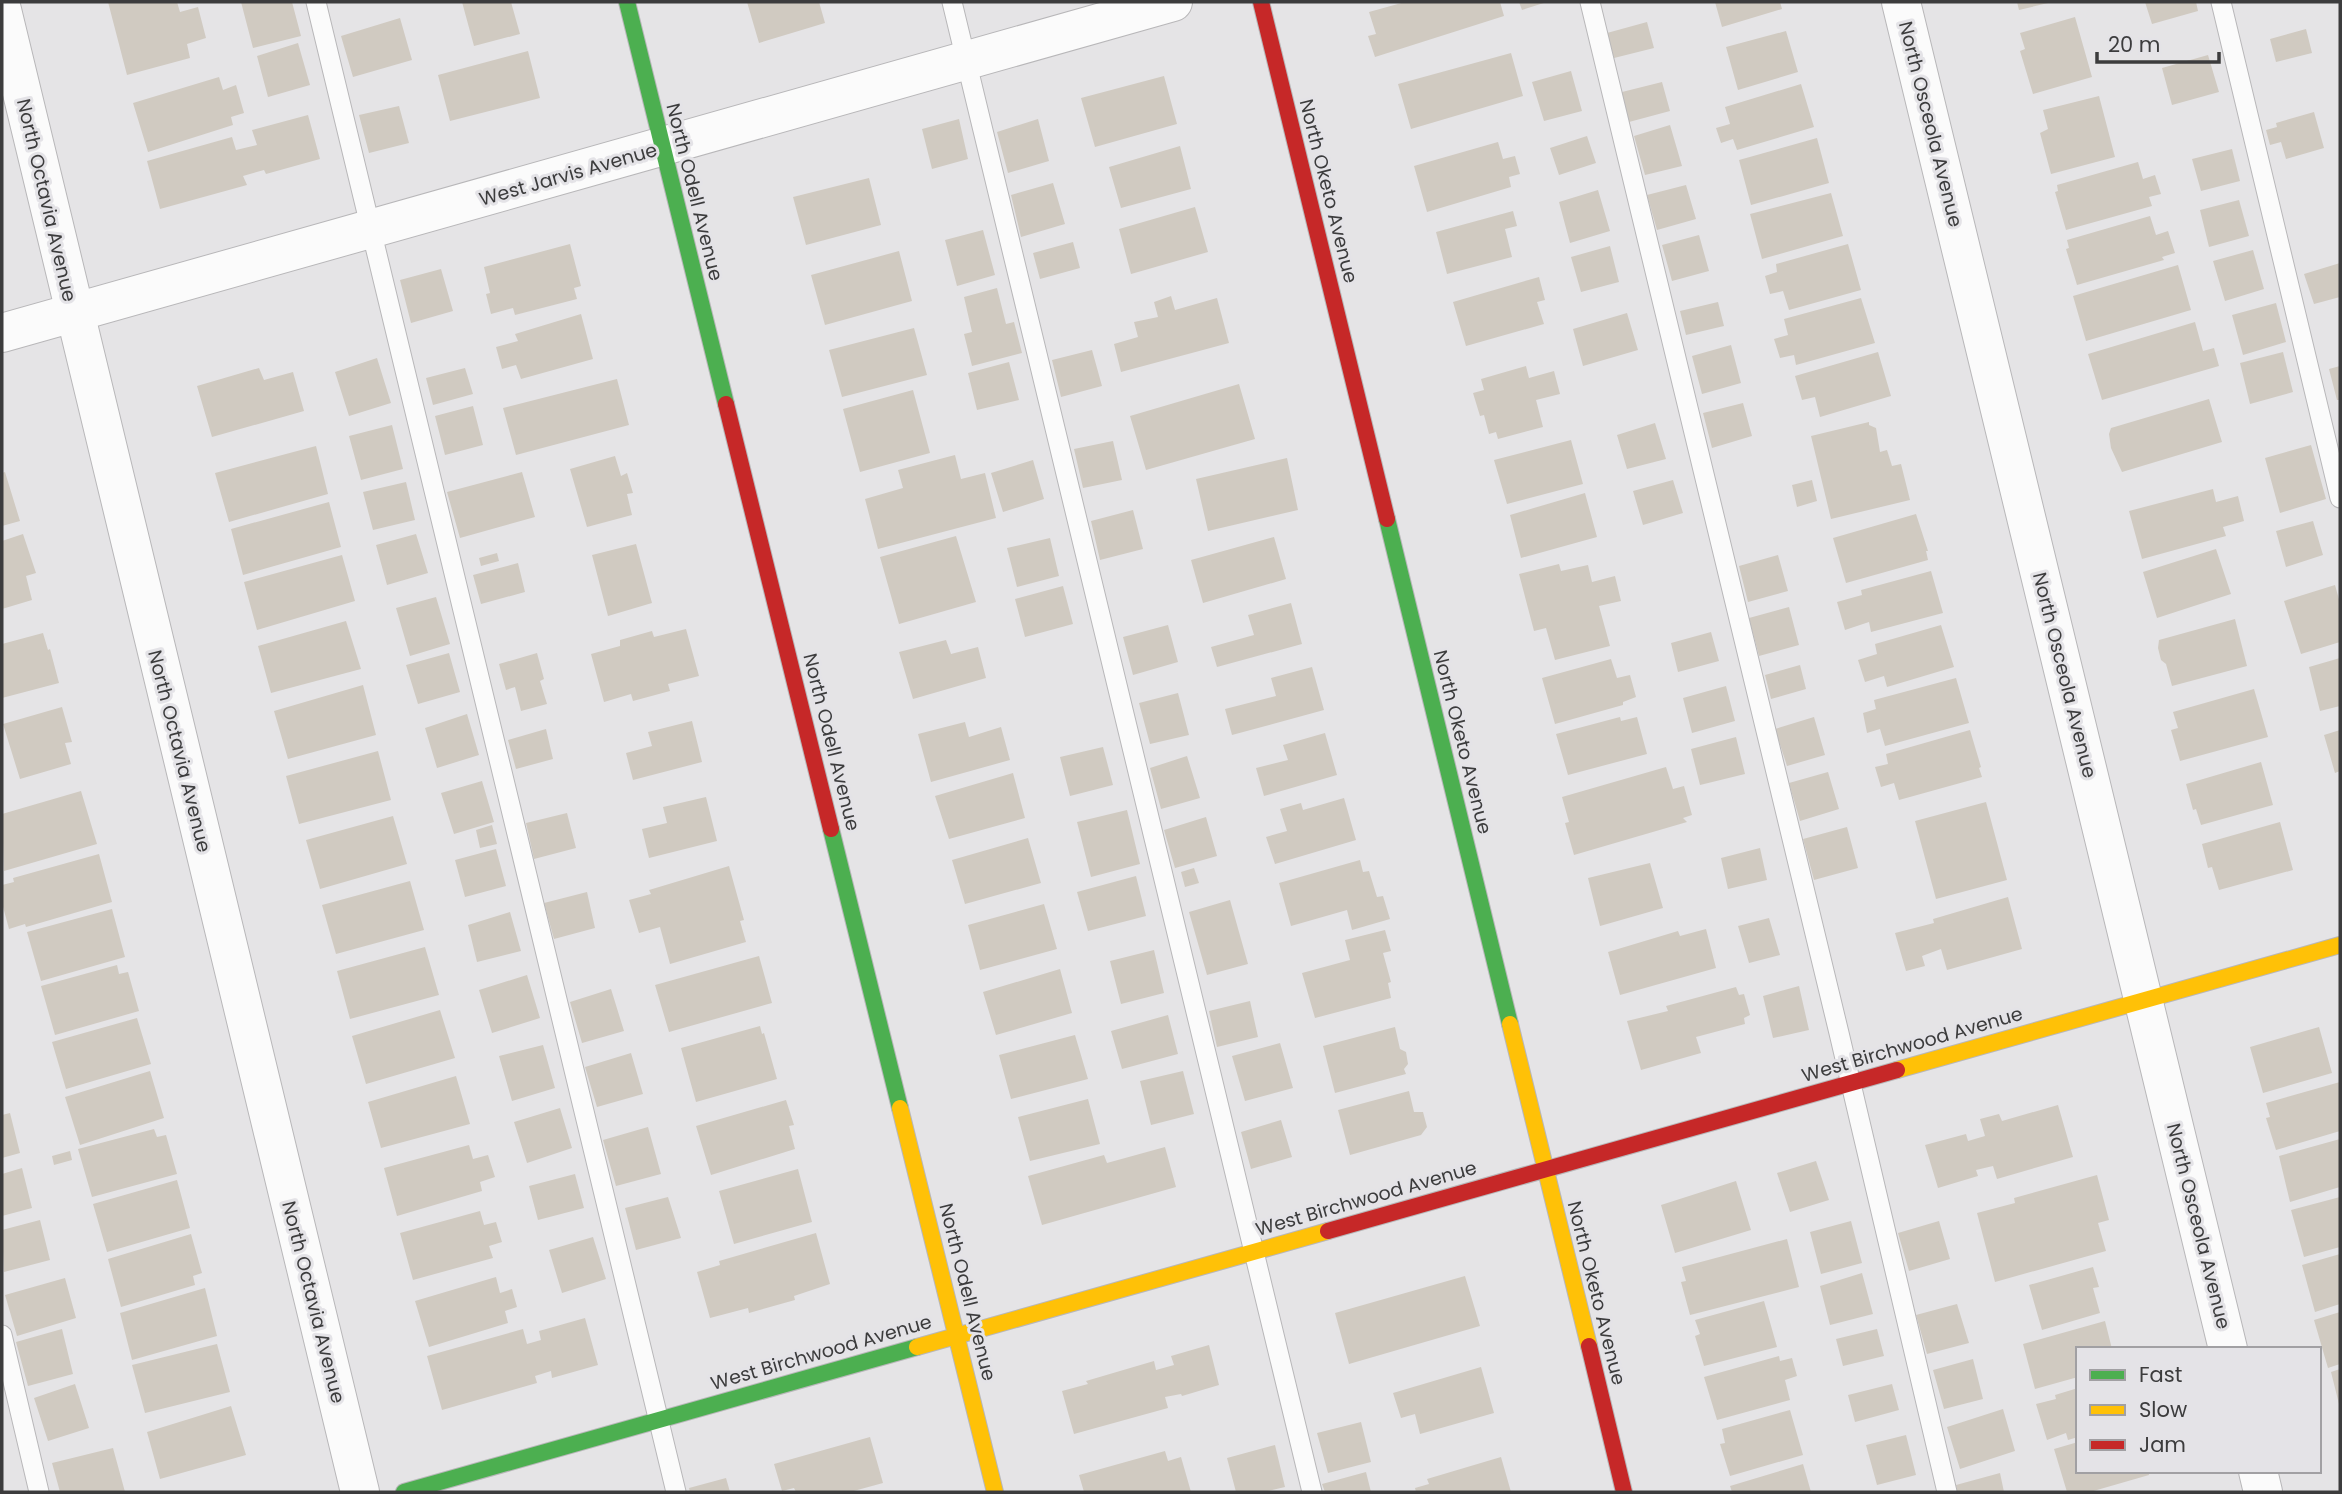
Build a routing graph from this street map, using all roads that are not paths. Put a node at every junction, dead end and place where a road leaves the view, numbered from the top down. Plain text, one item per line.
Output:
1 (316, 2) edge
2 (627, 2) edge
3 (953, 2) edge
4 (1174, 2) edge
5 (1261, 2) edge
6 (1590, 2) edge
7 (1901, 2) edge
8 (2221, 2) edge
9 (2, 10) edge
10 (967, 60) junction
11 (662, 147) junction
12 (371, 229) junction
13 (74, 313) junction
14 (2, 333) edge
15 (2340, 498) edge
16 (2340, 945) edge
17 (2144, 1000) junction
18 (1851, 1083) junction
19 (1546, 1169) junction
20 (1253, 1252) junction
21 (2, 1335) edge
22 (958, 1336) junction
23 (2228, 1347) edge
24 (658, 1420) junction
25 (2258, 1473) edge
26 (39, 1492) edge
27 (360, 1492) edge
28 (404, 1492) edge
29 (676, 1492) edge
30 (995, 1492) edge
31 (1312, 1492) edge
32 (1624, 1492) edge
33 (1947, 1492) edge
34 (2263, 1492) edge

1 - 12 lane
2 - 11 street, North Odell Avenue
3 - 10 lane
4 - 10 street, West Jarvis Avenue
5 - 19 street, North Oketo Avenue
6 - 18 lane
7 - 17 street, North Osceola Avenue
8 - 15 lane
9 - 13 street, North Octavia Avenue
10 - 11 street, West Jarvis Avenue
10 - 20 lane
11 - 12 street, West Jarvis Avenue
11 - 22 street, North Odell Avenue
12 - 13 street, West Jarvis Avenue
12 - 24 lane
13 - 14 street, West Jarvis Avenue
13 - 27 street, North Octavia Avenue
16 - 17 street, West Birchwood Avenue
17 - 18 street, West Birchwood Avenue
17 - 23 street, North Osceola Avenue
18 - 19 street, West Birchwood Avenue
18 - 33 lane
19 - 20 street, West Birchwood Avenue
19 - 32 street, North Oketo Avenue
20 - 22 street, West Birchwood Avenue
20 - 31 lane
21 - 26 lane
22 - 24 street, West Birchwood Avenue
22 - 30 street, North Odell Avenue
24 - 28 street, West Birchwood Avenue
24 - 29 lane
25 - 34 street

